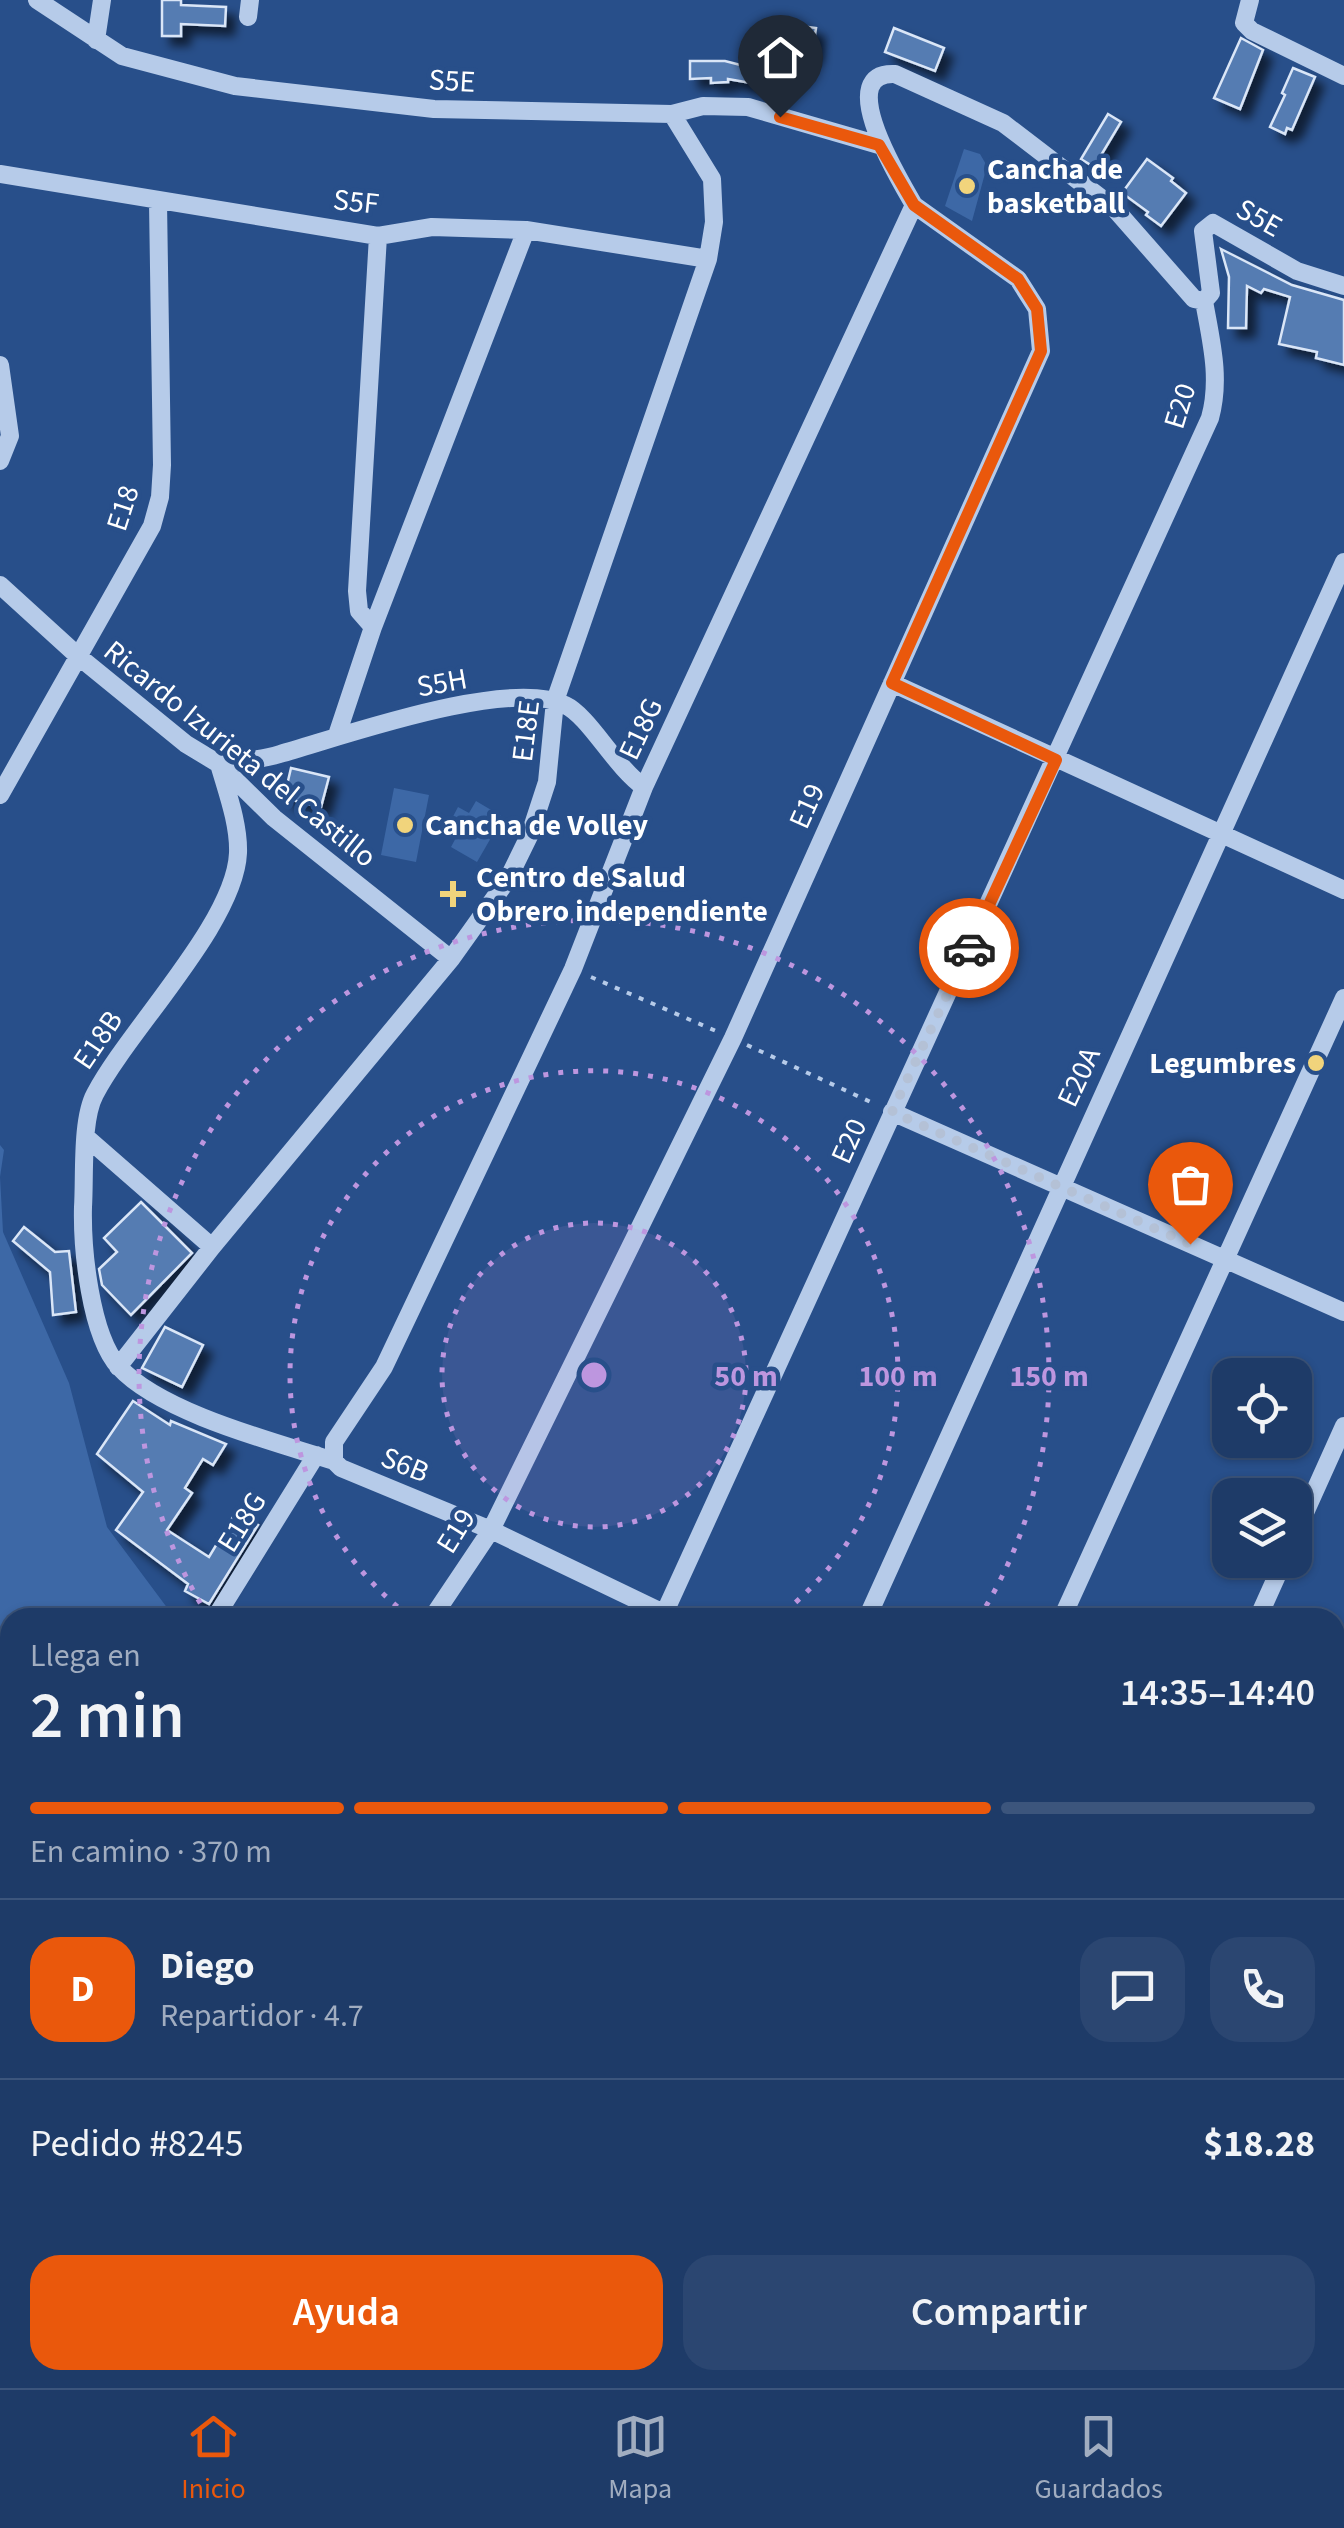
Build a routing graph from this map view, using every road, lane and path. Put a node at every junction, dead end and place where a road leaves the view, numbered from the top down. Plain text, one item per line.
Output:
1 (37, 0) edge
2 (102, 0) edge
3 (1250, 0) edge
4 (96, 40) junction
5 (1344, 76) edge
6 (672, 114) junction
7 (879, 145) junction
8 (0, 174) edge
9 (158, 202) junction
10 (914, 205) junction
11 (526, 230) junction
12 (378, 236) junction
13 (708, 259) junction
14 (1344, 286) edge
15 (1204, 301) junction
16 (0, 365) edge
17 (0, 462) edge
18 (1344, 562) edge
19 (0, 585) edge
20 (372, 627) junction
21 (78, 656) junction
22 (892, 683) junction
23 (555, 702) junction
24 (337, 735) junction
25 (1056, 760) junction
26 (220, 764) junction
27 (644, 787) junction
28 (0, 796) edge
29 (1224, 833) junction
30 (1344, 890) edge
31 (451, 959) junction
32 (573, 969) junction
33 (1344, 998) edge
34 (734, 1038) junction
35 (892, 1112) junction
36 (86, 1137) junction
37 (1058, 1186) junction
38 (212, 1247) junction
39 (1224, 1258) junction
40 (1344, 1312) edge
41 (118, 1367) junction
42 (1344, 1426) edge
43 (325, 1458) junction
44 (1312, 1497) edge
45 (491, 1530) junction
46 (1276, 1578) edge
47 (222, 1608) edge
48 (439, 1608) edge
49 (652, 1608) edge
50 (672, 1608) edge
51 (871, 1608) edge
52 (1066, 1608) edge
53 (1262, 1608) edge

1 - 4 street, S5E
2 - 4 street
3 - 5 street
4 - 6 street, S5E
6 - 7 street, S5E
6 - 13 street, E18E
7 - 10 street
7 - 15 street
8 - 9 street, S5F
9 - 12 street, S5F
9 - 21 street, E18
10 - 22 street, E19
10 - 27 street, E18G
11 - 12 street, S5F
11 - 13 street, S5F
11 - 20 street
12 - 20 street
13 - 23 street, E18E
14 - 15 street, S5E
15 - 25 street, E20
16 - 17 street
18 - 29 street, E20A
19 - 21 street, Ricardo Izurieta del Castillo
20 - 24 street
21 - 26 street, Ricardo Izurieta del Castillo
21 - 28 street, E18
22 - 25 street
22 - 34 street, E19
23 - 24 street, S5H
23 - 27 street
23 - 31 street, E18E
24 - 26 street, S5H
25 - 29 street
25 - 35 street, E20
26 - 31 street, Ricardo Izurieta del Castillo
26 - 36 street, E18B
27 - 32 street, E18G
29 - 30 street
29 - 37 street, E20A
31 - 38 street, E18E
32 - 34 path
32 - 43 street, E18G
33 - 39 street
34 - 35 path
34 - 45 street, E19
35 - 37 street
35 - 50 street, E20
36 - 38 street
36 - 41 street, E18B
37 - 39 street
37 - 51 street, E20A
38 - 41 street, E18E
39 - 40 street
39 - 52 street
41 - 43 street, S6B
42 - 44 street
43 - 45 street, S6B
43 - 47 street, E18G
45 - 48 street, E19
45 - 49 street, S6B
46 - 53 street

